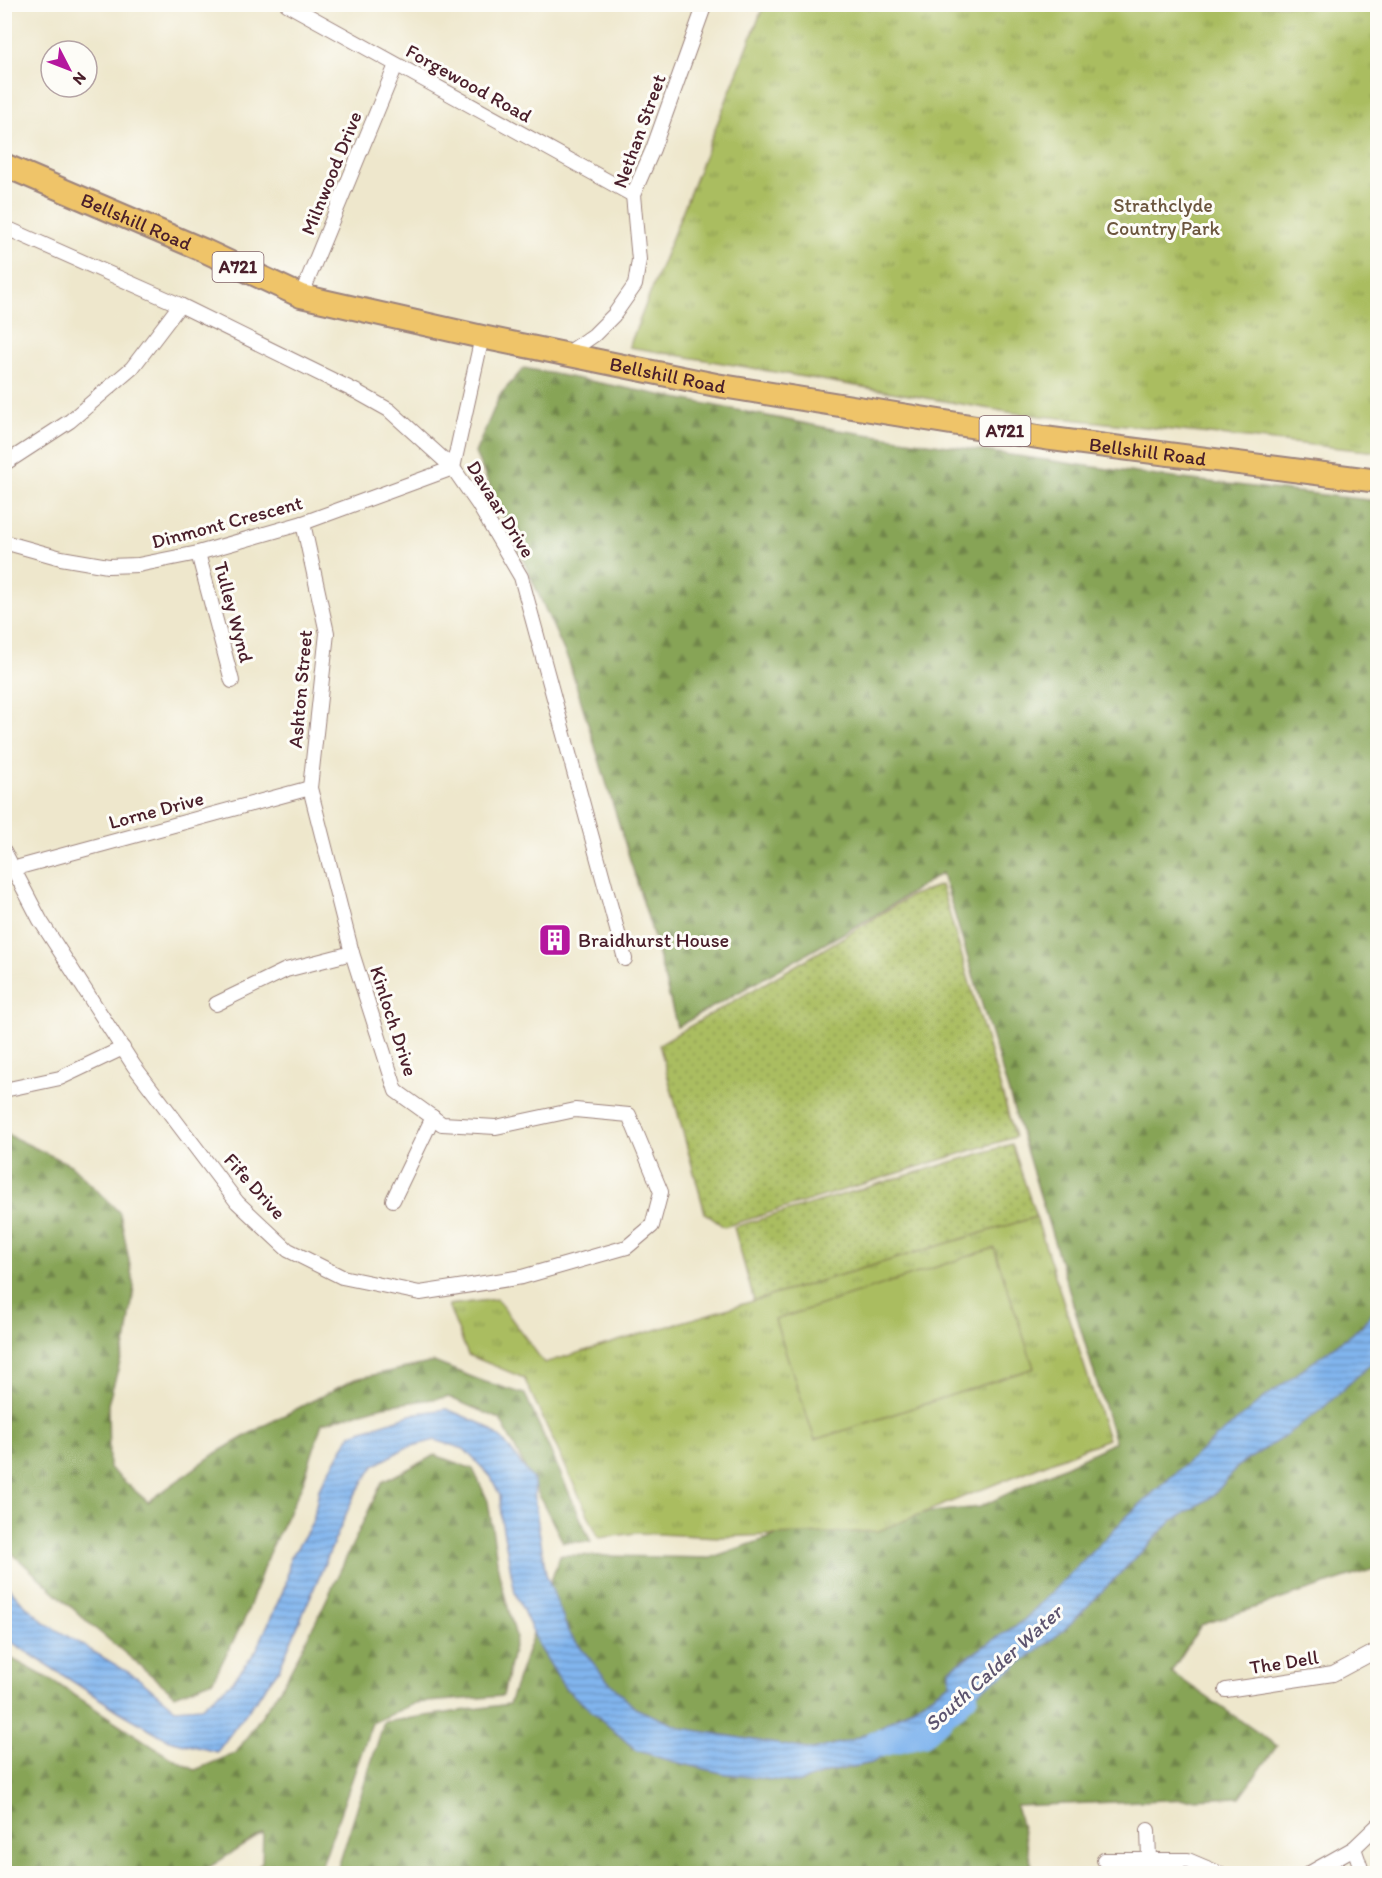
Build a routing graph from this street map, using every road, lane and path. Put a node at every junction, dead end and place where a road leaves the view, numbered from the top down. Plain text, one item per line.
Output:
1 (287, 4) edge
2 (705, 4) edge
3 (396, 65) junction
4 (4, 165) edge
5 (633, 195) junction
6 (4, 227) edge
7 (301, 297) junction
8 (180, 305) junction
9 (482, 337) junction
10 (568, 353) junction
11 (4, 464) edge
12 (453, 468) junction
13 (1370, 480) edge
14 (303, 523) junction
15 (4, 542) edge
16 (198, 553) junction
17 (232, 681) dead end
18 (310, 788) junction
19 (4, 851) edge
20 (12, 869) junction
21 (352, 953) junction
22 (625, 959) dead end
23 (216, 1004) dead end
24 (123, 1048) junction
25 (4, 1090) edge
26 (433, 1118) junction
27 (393, 1200) dead end
28 (627, 1246) joint
29 (1377, 1650) edge
30 (1226, 1690) dead end
31 (1377, 1825) edge
32 (1148, 1830) dead end
33 (1354, 1848) junction
34 (1149, 1859) junction
35 (1104, 1860) dead end
36 (1221, 1874) edge
37 (1308, 1874) edge
38 (1363, 1874) edge

1 - 3 street, Forgewood Road
2 - 5 street, Nethan Street
3 - 5 street, Forgewood Road
3 - 7 street, Milnwood Drive
4 - 7 main road, Bellshill Road / A721
5 - 10 street, Nethan Street
6 - 8 street, Davaar Drive
7 - 9 main road, Bellshill Road / A721
8 - 11 street
8 - 12 street, Davaar Drive
9 - 10 main road, Bellshill Road / A721
9 - 12 street
10 - 13 main road, Bellshill Road / A721
12 - 14 street, Dinmont Crescent
12 - 22 street, Davaar Drive
14 - 16 street, Dinmont Crescent
14 - 18 street, Ashton Street
15 - 16 street, Dinmont Crescent
16 - 17 street, Tulley Wynd
18 - 20 street, Lorne Drive
18 - 21 street, Kinloch Drive
19 - 20 street, Fife Drive
20 - 24 street, Fife Drive
21 - 23 street
21 - 26 street, Kinloch Drive
24 - 25 street
24 - 28 street, Fife Drive
26 - 27 street
26 - 28 street, Kinloch Drive
29 - 30 street, The Dell
31 - 33 street
32 - 34 street
33 - 37 street
33 - 38 street
34 - 35 street
34 - 36 street

